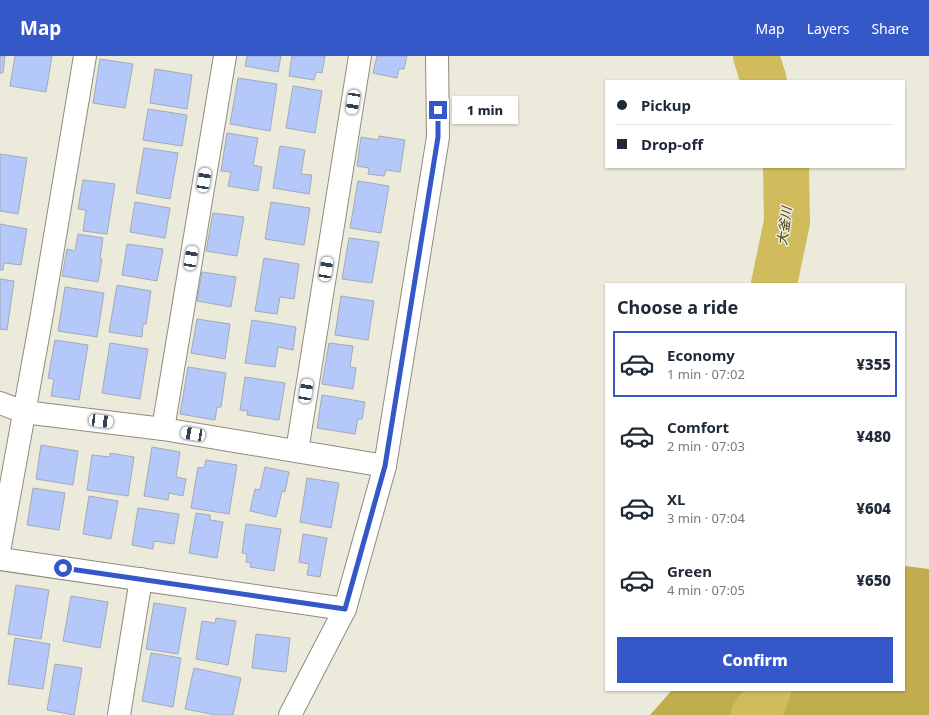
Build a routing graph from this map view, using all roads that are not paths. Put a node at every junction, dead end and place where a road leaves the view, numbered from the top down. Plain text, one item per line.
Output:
1 (85, 56) edge
2 (225, 56) edge
3 (360, 56) edge
4 (437, 56) edge
5 (0, 403) edge
6 (24, 412) junction
7 (163, 429) junction
8 (297, 451) junction
9 (385, 466) junction
10 (0, 546) edge
11 (0, 559) edge
12 (141, 579) junction
13 (345, 609) junction
14 (119, 715) edge
15 (290, 715) edge

1 - 6 street
2 - 7 street
3 - 8 street
4 - 9 street
5 - 6 street
6 - 7 street
6 - 10 street
7 - 8 street
8 - 9 street
9 - 13 street
11 - 12 street
12 - 13 street
12 - 14 street
13 - 15 street

